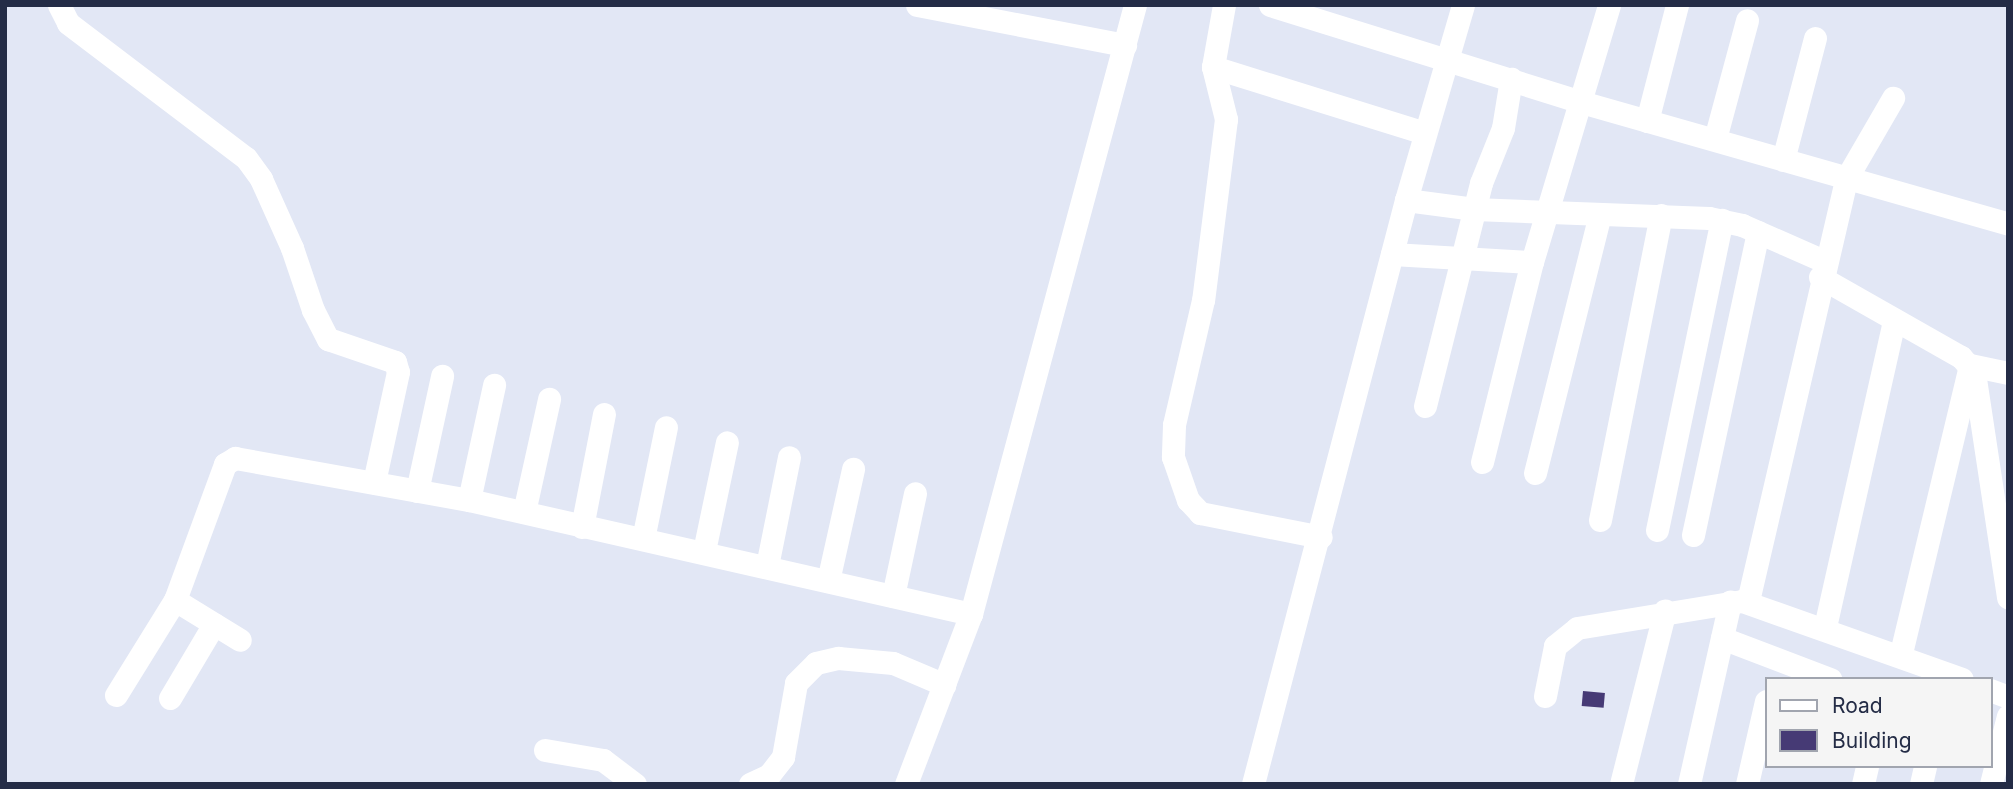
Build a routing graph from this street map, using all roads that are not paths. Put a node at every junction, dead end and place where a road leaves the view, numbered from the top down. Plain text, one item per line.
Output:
1 (60, 5) edge
2 (917, 5) edge
3 (1135, 5) edge
4 (1224, 5) edge
5 (1270, 5) edge
6 (1463, 5) edge
7 (1609, 5) edge
8 (1677, 5) edge
9 (1747, 20) dead end
10 (1815, 38) dead end
11 (1125, 45) junction
12 (1446, 58) junction
13 (1213, 67) junction
14 (1511, 79) junction
15 (1893, 98) dead end
16 (1581, 102) junction
17 (1647, 121) junction
18 (1425, 132) junction
19 (1715, 139) junction
20 (1783, 160) junction
21 (1846, 179) junction
22 (1406, 200) junction
23 (1474, 208) junction
24 (1548, 211) junction
25 (1600, 214) junction
26 (1661, 215) junction
27 (1722, 220) junction
28 (2008, 224) edge
29 (1758, 232) junction
30 (1392, 254) junction
31 (1462, 258) junction
32 (1532, 262) junction
33 (1822, 269) junction
34 (1894, 320) junction
35 (1970, 365) junction
36 (2008, 373) edge
37 (442, 376) dead end
38 (494, 385) dead end
39 (1686, 394) junction
40 (549, 399) dead end
41 (1722, 401) junction
42 (1425, 406) dead end
43 (604, 414) dead end
44 (666, 426) dead end
45 (727, 442) dead end
46 (789, 457) dead end
47 (1482, 462) dead end
48 (853, 469) dead end
49 (1535, 473) dead end
50 (374, 482) junction
51 (417, 491) junction
52 (915, 494) dead end
53 (469, 500) junction
54 (524, 512) junction
55 (1600, 520) dead end
56 (582, 527) junction
57 (1657, 530) dead end
58 (1693, 535) dead end
59 (1321, 537) junction
60 (643, 539) junction
61 (704, 551) junction
62 (767, 566) junction
63 (828, 581) junction
64 (893, 596) junction
65 (2008, 597) edge
66 (174, 600) junction
67 (1739, 601) junction
68 (1665, 610) junction
69 (971, 614) junction
70 (214, 624) junction
71 (1825, 627) junction
72 (1722, 638) junction
73 (240, 640) dead end
74 (1901, 653) junction
75 (1774, 669) edge
76 (1819, 677) edge
77 (1951, 677) edge
78 (945, 685) junction
79 (116, 695) dead end
80 (1545, 696) dead end
81 (170, 698) dead end
82 (1764, 710) edge
83 (2008, 716) edge
84 (545, 750) dead end
85 (635, 784) edge
86 (750, 784) edge
87 (906, 784) edge
88 (1253, 784) edge
89 (1621, 784) edge
90 (1689, 784) edge
91 (1747, 784) edge
92 (1991, 784) edge

1 - 50 street
2 - 11 street
3 - 11 street
4 - 13 street
5 - 12 street
6 - 12 street
7 - 16 street
8 - 17 street
9 - 19 street
10 - 20 street
11 - 69 street
12 - 14 street
12 - 18 street
13 - 18 street
13 - 59 street
14 - 16 street
14 - 23 street
15 - 21 street
16 - 17 street
16 - 24 street
17 - 19 street
18 - 22 street
19 - 20 street
20 - 21 street
21 - 28 street
21 - 33 street
22 - 23 street
22 - 30 street
23 - 24 street
23 - 31 street
24 - 25 street
24 - 32 street
25 - 26 street
25 - 49 street
26 - 27 street
26 - 55 street
27 - 29 street
27 - 39 street
29 - 33 street
29 - 41 street
30 - 31 street
30 - 59 street
31 - 32 street
31 - 42 street
32 - 47 street
33 - 34 street
33 - 67 street
34 - 35 street
34 - 71 street
35 - 36 street
35 - 65 street
35 - 74 street
37 - 51 street
38 - 53 street
39 - 41 street
39 - 57 street
40 - 54 street
41 - 58 street
43 - 56 street
44 - 60 street
45 - 61 street
46 - 62 street
48 - 63 street
50 - 51 street
50 - 66 street
51 - 53 street
52 - 64 street
53 - 54 street
54 - 56 street
56 - 60 street
59 - 88 street
60 - 61 street
61 - 62 street
62 - 63 street
63 - 64 street
64 - 69 street
66 - 70 street
66 - 79 street
67 - 68 street
67 - 71 street
67 - 72 street
68 - 80 street
68 - 89 street
69 - 78 street
70 - 73 street
70 - 81 street
71 - 74 street
72 - 75 street
72 - 90 street
74 - 77 street
75 - 76 street
78 - 86 street
78 - 87 street
82 - 91 street
83 - 92 street
84 - 85 street

